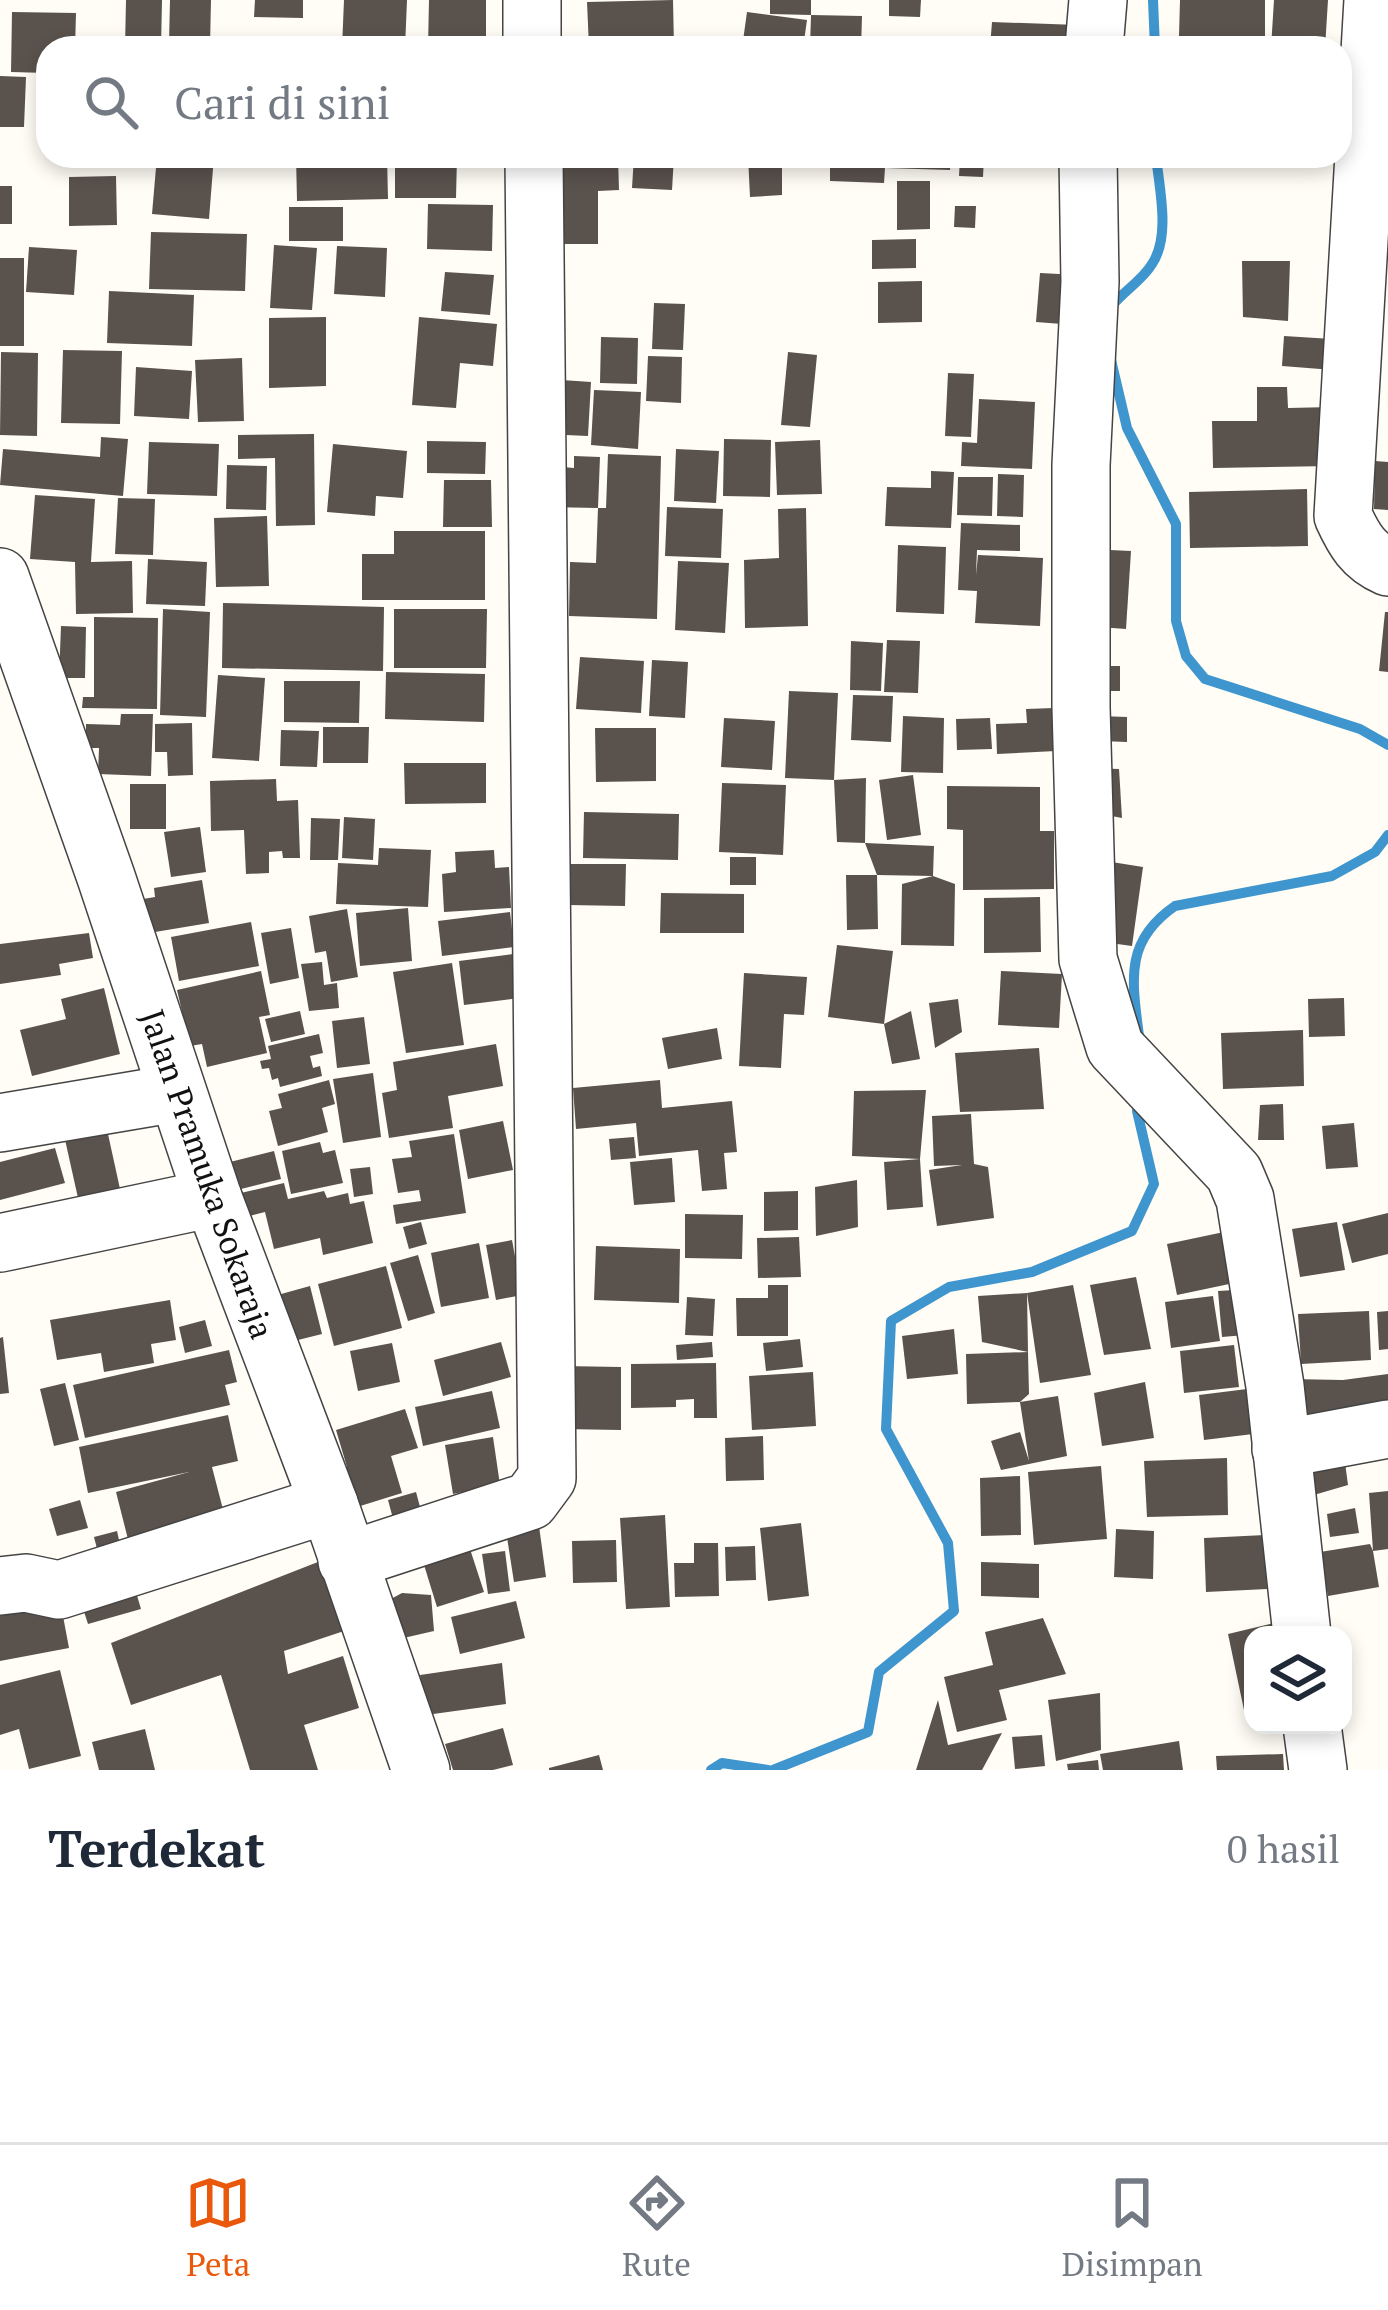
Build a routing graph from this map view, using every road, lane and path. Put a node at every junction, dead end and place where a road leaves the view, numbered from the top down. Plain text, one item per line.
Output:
1 (532, 0) edge
2 (1097, 0) edge
3 (1373, 0) edge
4 (532, 36) edge
5 (1095, 36) edge
6 (533, 168) edge
7 (1088, 168) edge
8 (1388, 567) edge
9 (0, 577) edge
10 (177, 1093) junction
11 (0, 1124) edge
12 (213, 1198) junction
13 (0, 1243) edge
14 (1388, 1429) edge
15 (1281, 1449) junction
16 (329, 1504) junction
17 (347, 1561) junction
18 (0, 1586) edge
19 (1301, 1626) edge
20 (1313, 1734) edge
21 (421, 1770) edge
22 (1318, 1770) edge

1 - 4 street
2 - 5 street
3 - 8 street
6 - 17 street
7 - 15 street
9 - 10 street, Jalan Pramuka Sokaraja
10 - 11 street
10 - 12 street, Jalan Pramuka Sokaraja
12 - 13 street
12 - 16 street, Jalan Pramuka Sokaraja
14 - 15 street
15 - 19 street
16 - 17 street, Jalan Pramuka Sokaraja
16 - 18 street
17 - 21 street, Jalan Pramuka Sokaraja
20 - 22 street

